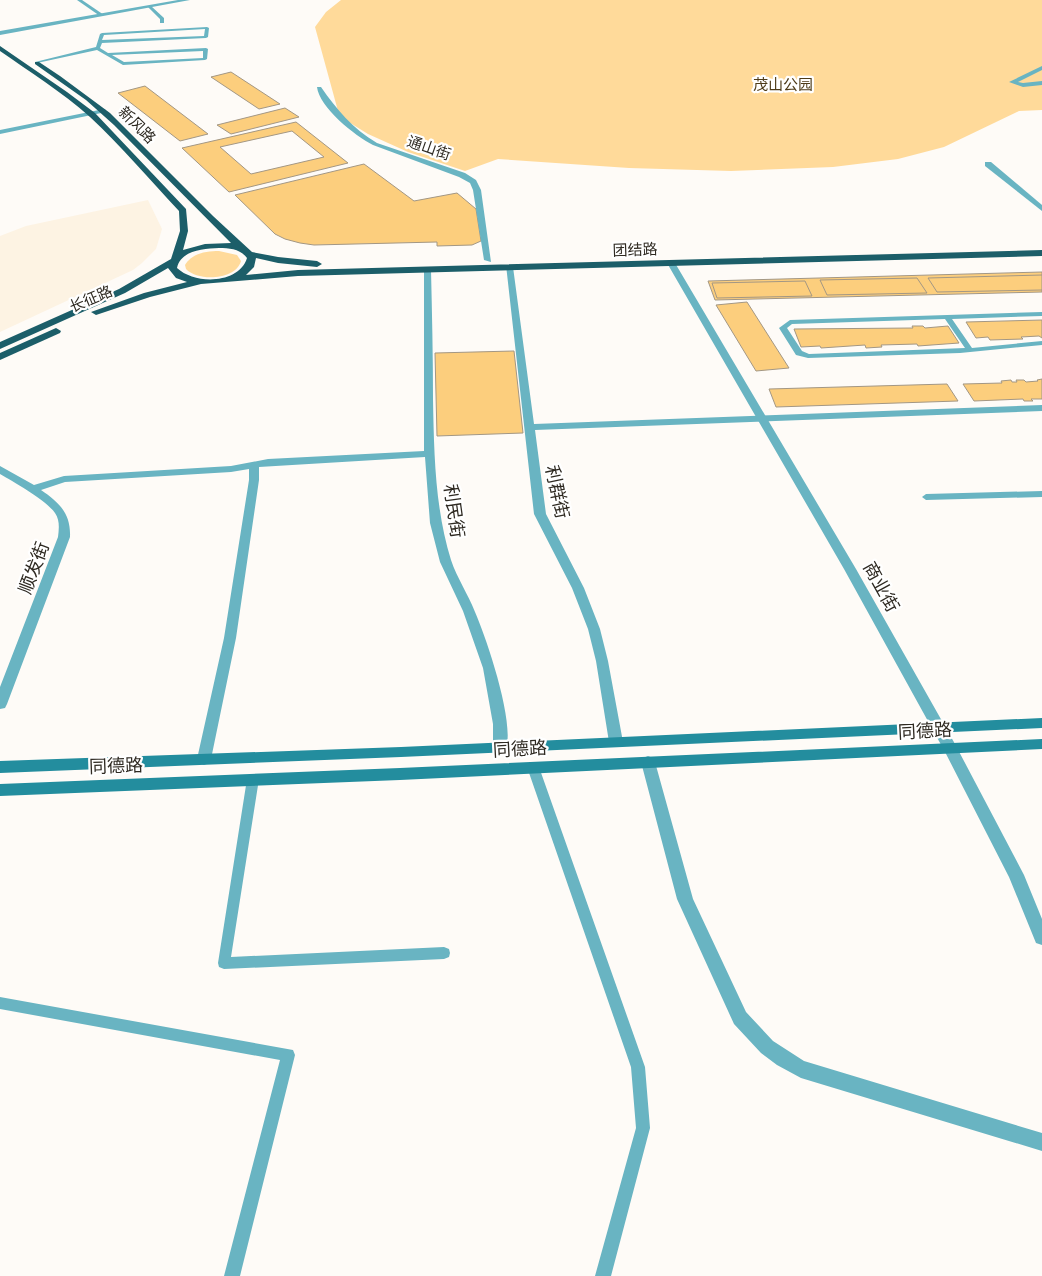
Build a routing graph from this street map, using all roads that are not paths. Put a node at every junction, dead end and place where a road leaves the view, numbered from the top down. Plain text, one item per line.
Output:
1 (79, 0) edge
2 (187, 0) edge
3 (149, 7) junction
4 (102, 15) junction
5 (162, 22) dead end
6 (0, 33) edge
7 (99, 45) junction
8 (0, 48) edge
9 (108, 54) junction
10 (33, 60) joint
11 (1042, 68) edge
12 (1042, 83) edge
13 (319, 88) dead end
14 (104, 111) junction
15 (90, 114) junction
16 (0, 132) edge
17 (988, 164) dead end
18 (1042, 209) edge
19 (242, 248) junction
20 (1041, 251) edge
21 (250, 254) junction
22 (175, 260) junction
23 (488, 260) junction
24 (671, 263) junction
25 (509, 267) junction
26 (427, 270) junction
27 (229, 278) junction
28 (198, 282) junction
29 (1042, 314) edge
30 (947, 317) junction
31 (1042, 343) edge
32 (0, 346) edge
33 (970, 350) junction
34 (0, 357) edge
35 (1042, 408) edge
36 (762, 418) junction
37 (529, 427) junction
38 (430, 454) junction
39 (254, 465) junction
40 (0, 469) edge
41 (31, 490) junction
42 (1042, 494) edge
43 (926, 498) dead end
44 (0, 704) edge
45 (1042, 723) edge
46 (939, 727) junction
47 (616, 742) junction
48 (1042, 744) edge
49 (500, 747) junction
50 (950, 748) junction
51 (204, 759) junction
52 (648, 762) junction
53 (0, 767) edge
54 (533, 768) junction
55 (253, 780) junction
56 (0, 790) edge
57 (1042, 938) edge
58 (444, 954) dead end
59 (0, 1003) edge
60 (1042, 1142) edge
61 (232, 1276) edge
62 (603, 1276) edge

1 - 4 lane
2 - 3 street
3 - 4 street
3 - 5 lane
4 - 6 street
7 - 7 lane
7 - 9 lane
7 - 10 lane
8 - 15 highway, 新风路
9 - 9 lane
10 - 14 highway, 新风路
11 - 12 street
13 - 23 street, 通山街
14 - 15 street
14 - 19 highway, 新风路
15 - 16 street
15 - 22 highway, 新风路
17 - 18 street
19 - 21 highway, 新风路
19 - 22 highway, 长征路
20 - 23 highway, 团结路
20 - 24 highway, 团结路
21 - 23 highway, 团结路
21 - 27 highway
22 - 28 highway
22 - 32 highway, 长征路
24 - 25 highway, 团结路
24 - 36 street, 商业街
25 - 26 highway, 团结路
25 - 37 street, 利群街
26 - 27 highway, 团结路
26 - 38 street, 利民街
27 - 28 highway, 长征路
28 - 34 highway, 长征路
29 - 30 lane
30 - 33 lane
30 - 33 lane
31 - 33 lane
35 - 36 street
36 - 37 street
36 - 46 street, 商业街
37 - 47 street, 利群街
38 - 39 street
38 - 49 street, 利民街
39 - 41 street
39 - 51 street
40 - 41 street, 顺发街
41 - 44 street, 顺发街
42 - 43 lane
45 - 46 main road, 同德路
46 - 47 main road, 同德路
46 - 50 street, 商业街
47 - 49 main road, 同德路
48 - 50 main road, 同德路
49 - 51 main road, 同德路
50 - 52 main road, 同德路
50 - 57 street, 商业街
51 - 53 main road, 同德路
52 - 54 main road, 同德路
52 - 60 street
54 - 55 main road, 同德路
54 - 62 lane
55 - 56 main road, 同德路
55 - 58 lane
59 - 61 lane

